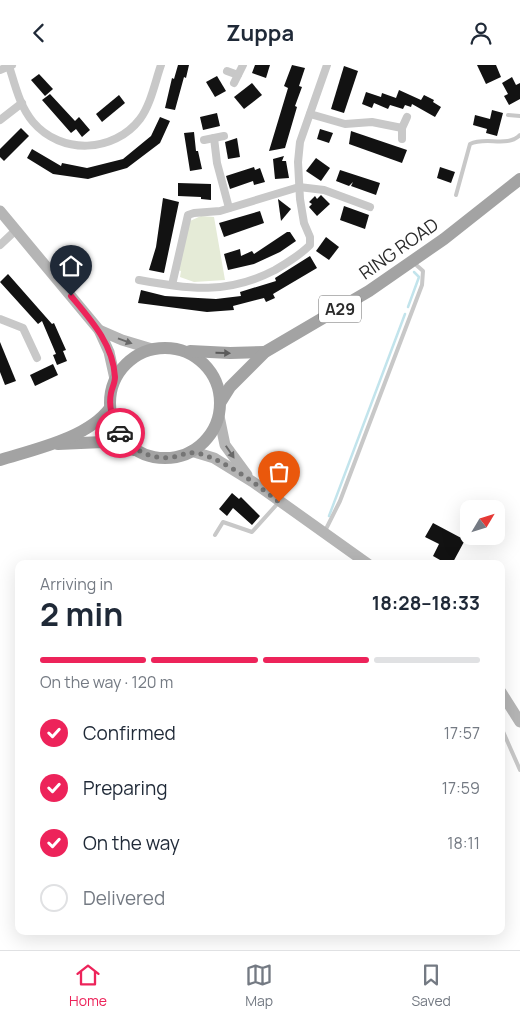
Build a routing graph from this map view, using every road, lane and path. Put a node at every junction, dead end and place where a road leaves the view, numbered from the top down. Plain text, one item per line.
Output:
1 (244, 65) edge
2 (327, 65) edge
3 (10, 66) edge
4 (159, 66) edge
5 (0, 69) edge
6 (227, 71) dead end
7 (238, 75) junction
8 (234, 83) dead end
9 (22, 103) junction
10 (310, 113) junction
11 (508, 115) dead end
12 (520, 116) edge
13 (407, 117) dead end
14 (0, 121) edge
15 (402, 128) junction
16 (520, 135) edge
17 (224, 136) dead end
18 (214, 138) junction
19 (402, 139) dead end
20 (204, 140) dead end
21 (520, 179) edge
22 (299, 187) junction
23 (456, 195) dead end
24 (370, 207) dead end
25 (229, 208) junction
26 (0, 211) edge
27 (16, 230) junction
28 (0, 245) edge
29 (412, 261) junction
30 (139, 279) dead end
31 (172, 285) junction
32 (0, 319) edge
33 (99, 330) junction
34 (152, 349) junction
35 (182, 350) junction
36 (264, 351) junction
37 (37, 358) dead end
38 (115, 379) junction
39 (220, 403) junction
40 (110, 408) junction
41 (219, 416) junction
42 (48, 445) junction
43 (191, 451) junction
44 (140, 452) junction
45 (0, 460) edge
46 (253, 482) junction
47 (279, 502) junction
48 (324, 533) junction
49 (214, 535) dead end
50 (362, 560) edge
51 (505, 698) edge
52 (520, 722) edge
53 (505, 736) edge
54 (520, 770) edge

1 - 7 street
2 - 10 street
3 - 5 street
3 - 9 street
4 - 9 street
6 - 7 street
7 - 8 street
9 - 14 street
10 - 15 street
10 - 22 street
11 - 12 lane
13 - 15 street
15 - 19 street
16 - 23 lane
17 - 18 street
18 - 20 street
18 - 25 street
21 - 29 main road, RING ROAD / A29
22 - 24 street
22 - 25 street
22 - 31 street
25 - 31 street
26 - 27 main road
27 - 28 street
27 - 33 main road
29 - 36 main road, RING ROAD / A29
29 - 48 lane
30 - 31 street
32 - 37 street
33 -> 34 main road
33 - 38 main road
34 - 35 main road, A29
34 - 38 main road, A29
35 -> 36 main road, RING ROAD / A29
35 - 39 main road, A29
36 - 39 main road, RING ROAD / A29
38 - 40 main road, A29
39 - 41 main road, A29
40 - 42 main road, A29
40 - 44 main road, A29
41 - 43 main road, A29
41 -> 46 main road
42 - 44 main road, A29
42 - 45 main road, A29
43 - 44 main road, A29
43 - 46 main road
46 - 47 main road
47 - 48 main road
47 - 49 lane
48 - 50 main road
51 - 52 main road
53 - 54 lane

